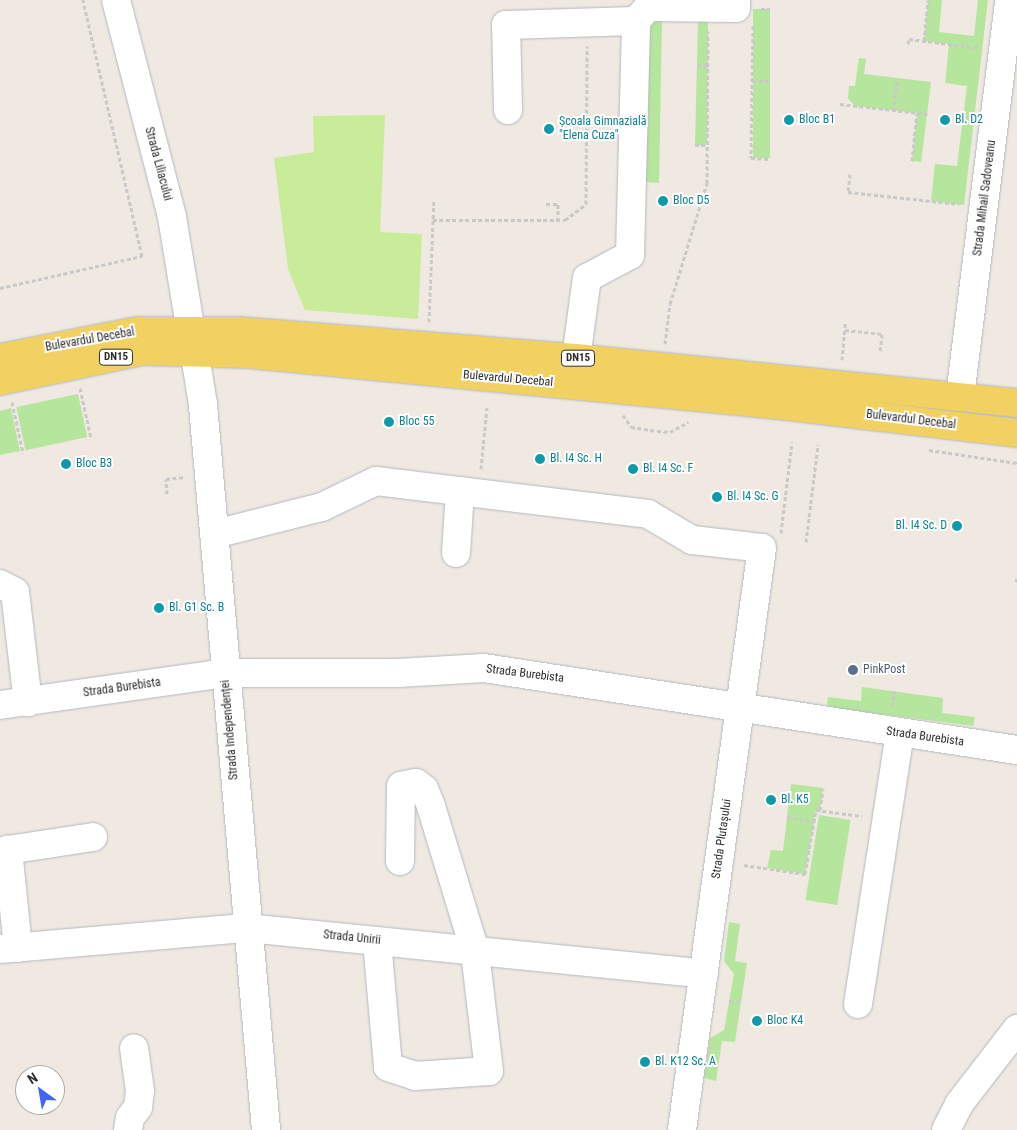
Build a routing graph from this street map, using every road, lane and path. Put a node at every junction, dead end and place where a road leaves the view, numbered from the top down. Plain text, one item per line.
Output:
1 (83, 0) edge
2 (116, 0) edge
3 (928, 0) edge
4 (1009, 0) edge
5 (708, 8) junction
6 (745, 9) edge
7 (636, 21) junction
8 (588, 22) junction
9 (924, 41) junction
10 (908, 44) dead end
11 (982, 48) dead end
12 (697, 66) dead end
13 (708, 66) junction
14 (897, 78) dead end
15 (752, 81) junction
16 (769, 81) dead end
17 (840, 104) dead end
18 (508, 110) dead end
19 (894, 110) junction
20 (917, 113) junction
21 (927, 114) dead end
22 (695, 145) dead end
23 (707, 145) junction
24 (768, 159) dead end
25 (912, 161) dead end
26 (850, 174) dead end
27 (434, 199) dead end
28 (546, 204) dead end
29 (964, 205) dead end
30 (433, 220) junction
31 (558, 220) junction
32 (0, 288) edge
33 (845, 323) dead end
34 (429, 325) dead end
35 (845, 330) junction
36 (191, 342) junction
37 (664, 347) dead end
38 (880, 353) dead end
39 (0, 358) edge
40 (576, 358) junction
41 (841, 363) dead end
42 (79, 388) dead end
43 (6, 391) edge
44 (960, 396) junction
45 (481, 402) dead end
46 (491, 403) dead end
47 (1017, 403) edge
48 (487, 407) dead end
49 (614, 415) dead end
50 (694, 419) dead end
51 (1017, 433) edge
52 (90, 438) dead end
53 (792, 442) dead end
54 (818, 445) dead end
55 (923, 449) dead end
56 (23, 453) dead end
57 (1017, 463) edge
58 (190, 477) dead end
59 (469, 492) junction
60 (167, 494) dead end
61 (215, 534) junction
62 (806, 542) dead end
63 (771, 543) junction
64 (456, 553) dead end
65 (1017, 578) edge
66 (1016, 582) edge
67 (0, 584) edge
68 (225, 673) junction
69 (28, 702) junction
70 (0, 705) edge
71 (740, 707) junction
72 (900, 734) junction
73 (1017, 750) edge
74 (823, 788) dead end
75 (820, 810) junction
76 (868, 816) dead end
77 (787, 817) dead end
78 (814, 822) junction
79 (93, 837) dead end
80 (400, 860) dead end
81 (736, 864) dead end
82 (247, 928) junction
83 (377, 941) junction
84 (9, 949) edge
85 (475, 951) junction
86 (704, 974) junction
87 (729, 1001) dead end
88 (741, 1002) dead end
89 (858, 1004) dead end
90 (1017, 1029) edge
91 (134, 1048) dead end
92 (128, 1130) edge
93 (266, 1130) edge
94 (682, 1130) edge
95 (946, 1130) edge

1 - 32 path
2 - 36 street, Strada Liliacului
3 - 9 path
4 - 44 street, Strada Mihail Sadoveanu
5 - 6 street
5 - 7 street
5 - 13 path
6 - 15 path
7 - 8 street
7 - 40 street
8 - 18 street
8 - 31 path
9 - 10 path
9 - 11 path
12 - 13 path
13 - 23 path
14 - 19 path
15 - 16 path
15 - 24 path
17 - 19 path
19 - 20 path
20 - 21 path
20 - 25 path
22 - 23 path
23 - 37 path
26 - 29 path
27 - 30 path
28 - 31 path
30 - 31 path
30 - 34 path
33 - 35 path
35 - 38 path
35 - 41 path
36 - 39 main road, Bulevardul Decebal / DN15
36 - 40 main road, Bulevardul Decebal / DN15
36 - 43 main road, Bulevardul Decebal / DN15
36 - 51 main road, Bulevardul Decebal / DN15
36 - 61 street, Strada Independenței
40 - 44 main road, Bulevardul Decebal / DN15
42 - 52 path
43 - 56 path
44 - 47 main road, Bulevardul Decebal / DN15
45 - 46 path
48 - 59 path
49 - 50 path
53 - 63 path
54 - 62 path
55 - 57 path
58 - 60 path
59 - 61 street
59 - 63 street
59 - 64 street
61 - 68 street, Strada Independenței
63 - 71 street, Strada Plutașului
65 - 66 path
67 - 69 street
68 - 69 street, Strada Burebista
68 - 71 street, Strada Burebista
68 - 82 street, Strada Independenței
69 - 70 street, Strada Burebista
71 - 72 street, Strada Burebista
71 - 86 street, Strada Plutașului
72 - 73 street, Strada Burebista
72 - 89 street
74 - 75 path
75 - 76 path
75 - 78 path
77 - 78 path
78 - 81 path
79 - 84 street
80 - 85 street
82 - 83 street, Strada Unirii
82 - 84 street, Strada Unirii
82 - 93 street, Strada Independenței
83 - 85 street, Strada Unirii
83 - 85 street
85 - 86 street, Strada Unirii
86 - 94 street, Strada Plutașului
87 - 88 path
90 - 95 street
91 - 92 street

